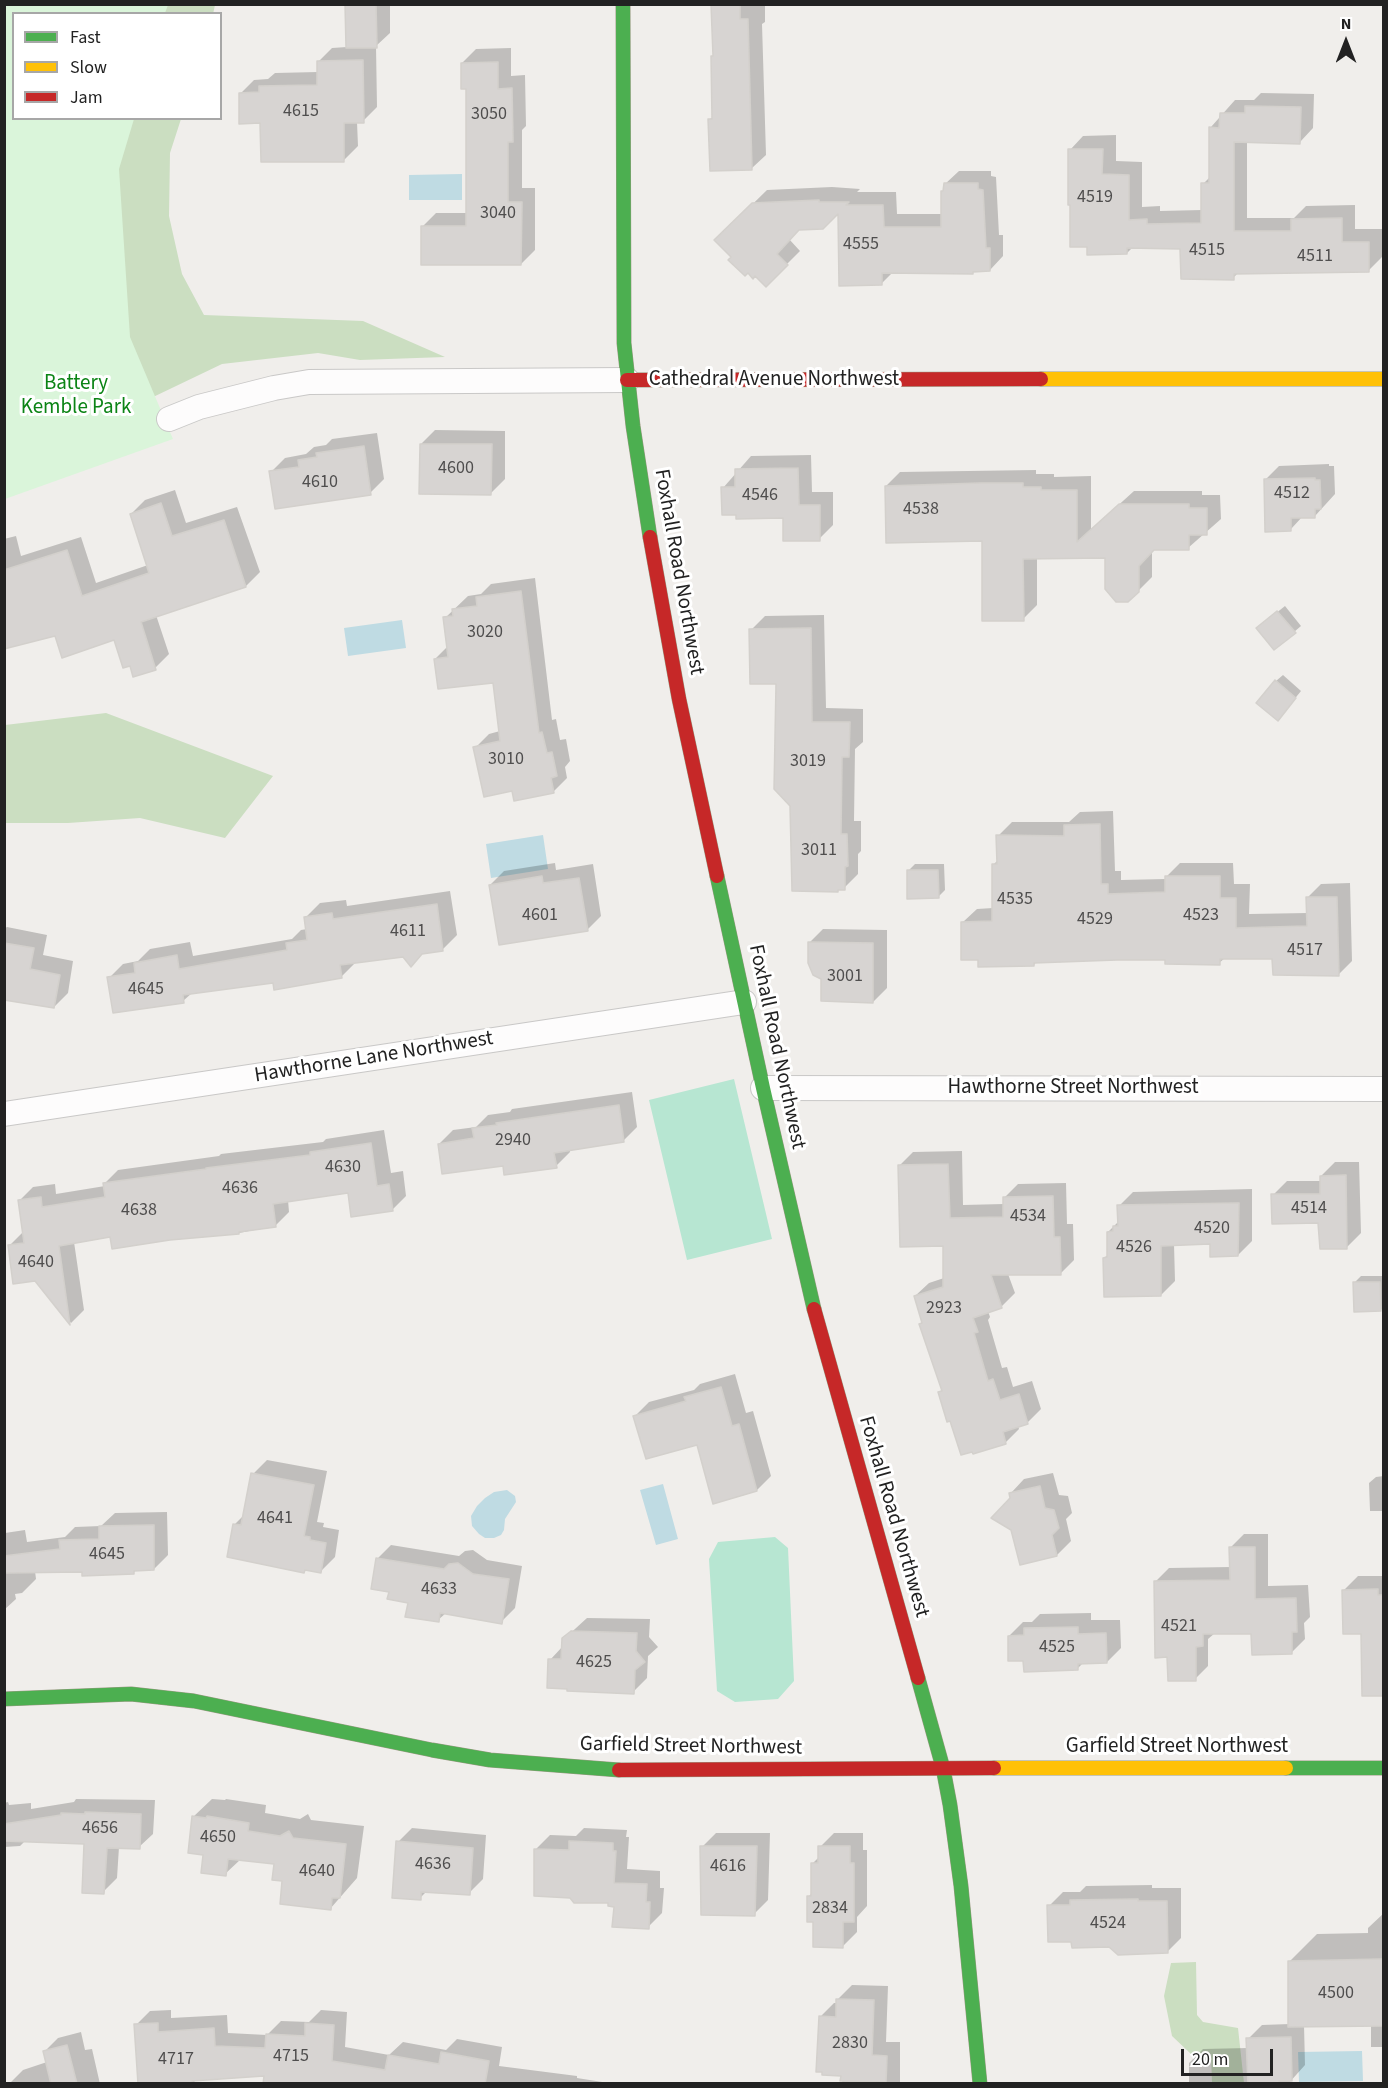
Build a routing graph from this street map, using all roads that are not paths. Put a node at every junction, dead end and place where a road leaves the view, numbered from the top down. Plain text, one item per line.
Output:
1 (623, 4) edge
2 (1383, 379) edge
3 (627, 380) junction
4 (170, 419) dead end
5 (744, 1002) junction
6 (763, 1088) junction
7 (1383, 1089) edge
8 (4, 1114) edge
9 (4, 1699) edge
10 (943, 1768) junction
11 (1383, 1768) edge
12 (980, 2084) edge

1 - 3 street, Foxhall Road Northwest
2 - 3 street, Cathedral Avenue Northwest
3 - 4 street, Cathedral Avenue Northwest
3 - 5 street, Foxhall Road Northwest
5 - 6 street, Foxhall Road Northwest
5 - 8 street, Hawthorne Lane Northwest
6 - 7 street, Hawthorne Street Northwest
6 - 10 street, Foxhall Road Northwest
9 - 10 street, Garfield Street Northwest
10 - 11 street, Garfield Street Northwest
10 - 12 street, Foxhall Road Northwest

